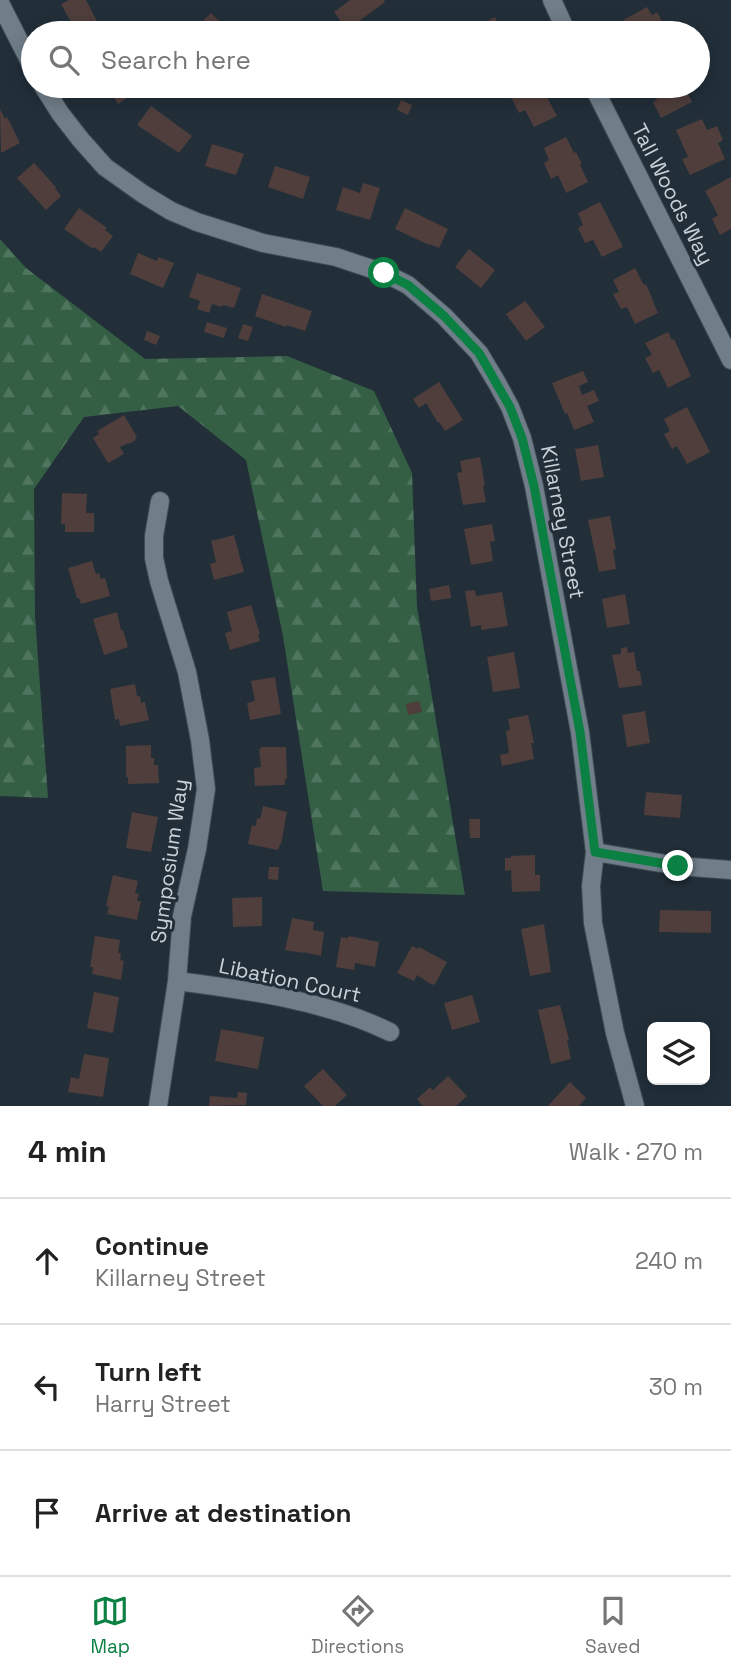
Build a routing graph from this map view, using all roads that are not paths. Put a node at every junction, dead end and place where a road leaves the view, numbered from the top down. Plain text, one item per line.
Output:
1 (552, 0) edge
2 (0, 3) edge
3 (562, 21) edge
4 (21, 44) edge
5 (51, 98) edge
6 (599, 98) edge
7 (731, 360) edge
8 (160, 501) dead end
9 (595, 852) junction
10 (731, 870) edge
11 (177, 981) junction
12 (390, 1032) dead end
13 (158, 1106) edge
14 (635, 1106) edge

1 - 3 street
2 - 4 street
5 - 9 street, Killarney Street
6 - 7 street, Tall Woods Way
8 - 11 street, Symposium Way
9 - 10 street
9 - 14 street, Killarney Street
11 - 12 street, Libation Court
11 - 13 street, Symposium Way

